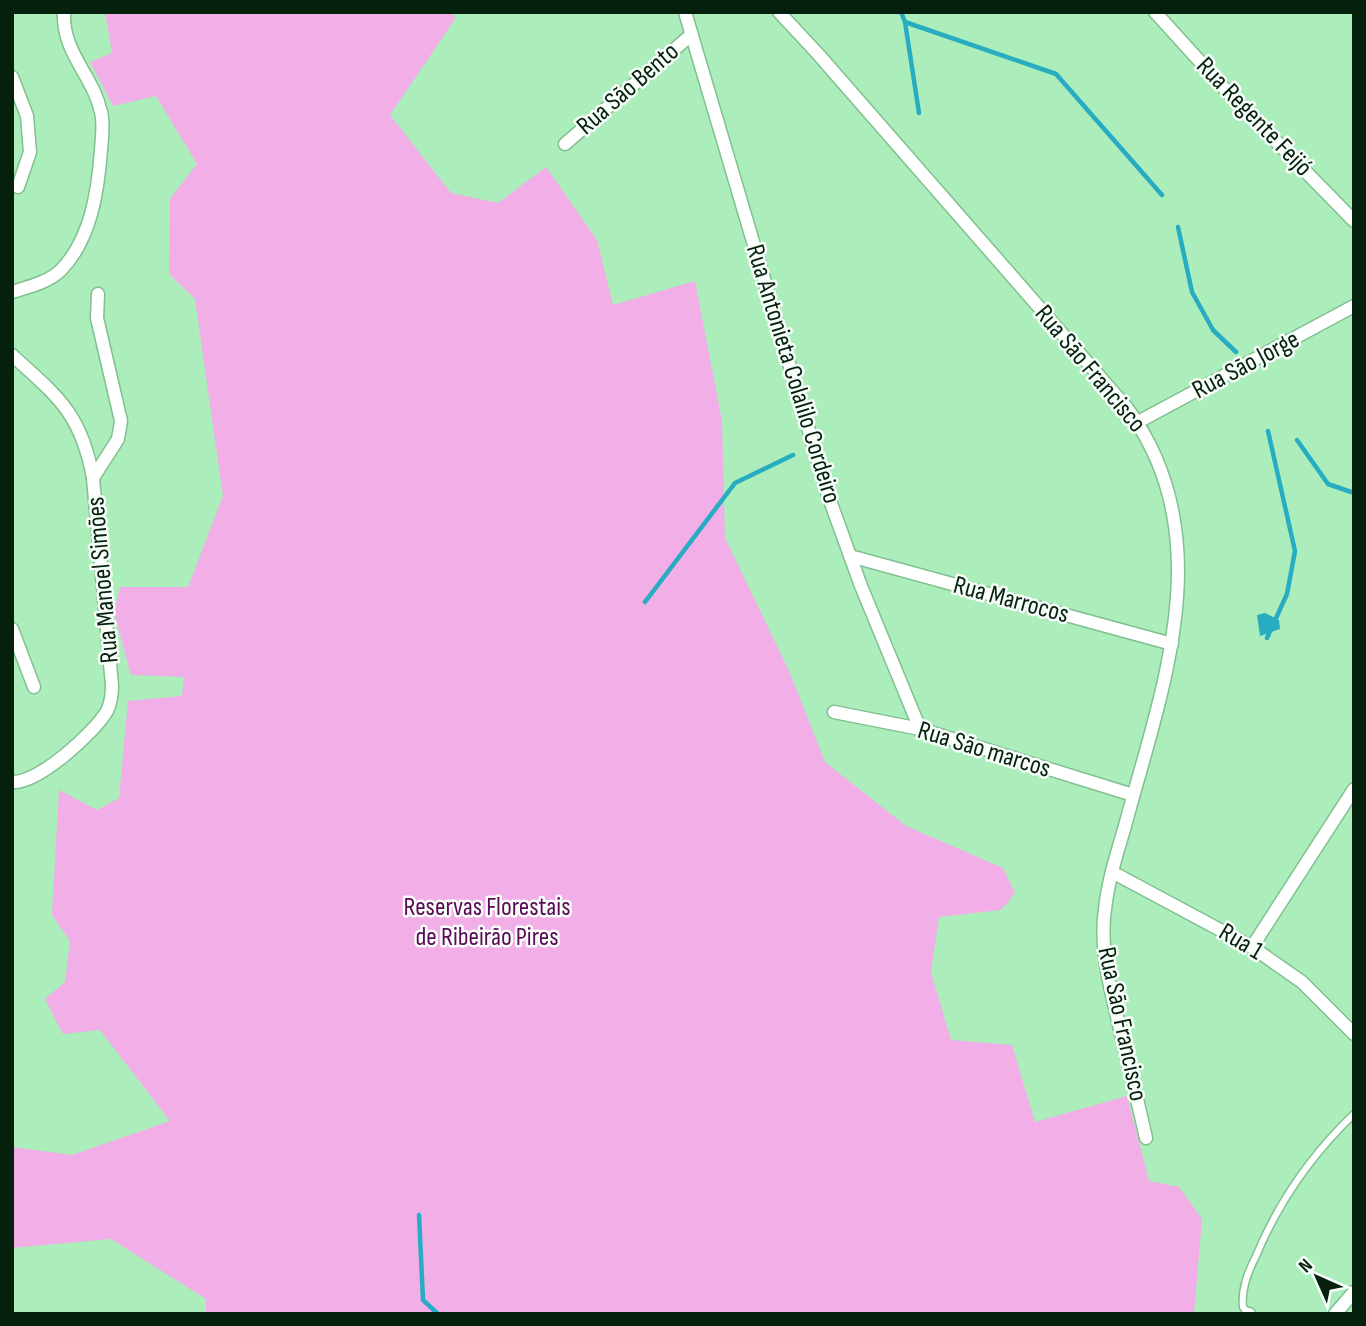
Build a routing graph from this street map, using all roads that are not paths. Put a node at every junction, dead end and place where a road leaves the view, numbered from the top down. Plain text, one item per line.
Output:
1 (64, 12) edge
2 (685, 12) edge
3 (779, 12) edge
4 (1155, 12) edge
5 (691, 35) junction
6 (13, 79) edge
7 (565, 144) dead end
8 (18, 187) dead end
9 (1354, 221) edge
10 (12, 292) edge
11 (98, 293) dead end
12 (1354, 306) edge
13 (12, 355) edge
14 (1138, 422) junction
15 (93, 478) junction
16 (850, 556) junction
17 (12, 629) edge
18 (1172, 644) junction
19 (34, 687) dead end
20 (834, 712) dead end
21 (920, 729) junction
22 (12, 782) edge
23 (1354, 789) edge
24 (1133, 795) junction
25 (1112, 872) junction
26 (1252, 947) junction
27 (1354, 1034) edge
28 (1354, 1114) edge
29 (1146, 1138) dead end
30 (1354, 1292) edge
31 (1248, 1314) edge
32 (1335, 1314) edge

1 - 10 street
2 - 5 street, Rua Antonieta Colalilo Cordeiro
3 - 14 street, Rua São Francisco
4 - 9 street, Rua Regente Feijó
5 - 7 street, Rua São Bento
5 - 16 street, Rua Antonieta Colalilo Cordeiro
6 - 8 street
11 - 15 street
12 - 14 street, Rua São Jorge
13 - 15 street, Rua Manoel Simões
14 - 18 street, Rua São Francisco
15 - 22 street, Rua Manoel Simões
16 - 18 street, Rua Marrocos
16 - 21 street, Rua Antonieta Colalilo Cordeiro
17 - 19 street
18 - 24 street, Rua São Francisco
20 - 21 street, Rua São marcos
21 - 24 street, Rua São marcos
23 - 26 street
24 - 25 street, Rua São Francisco
25 - 26 street, Rua 1
25 - 29 street, Rua São Francisco
26 - 27 street, Rua 1
28 - 31 lane
30 - 32 street

